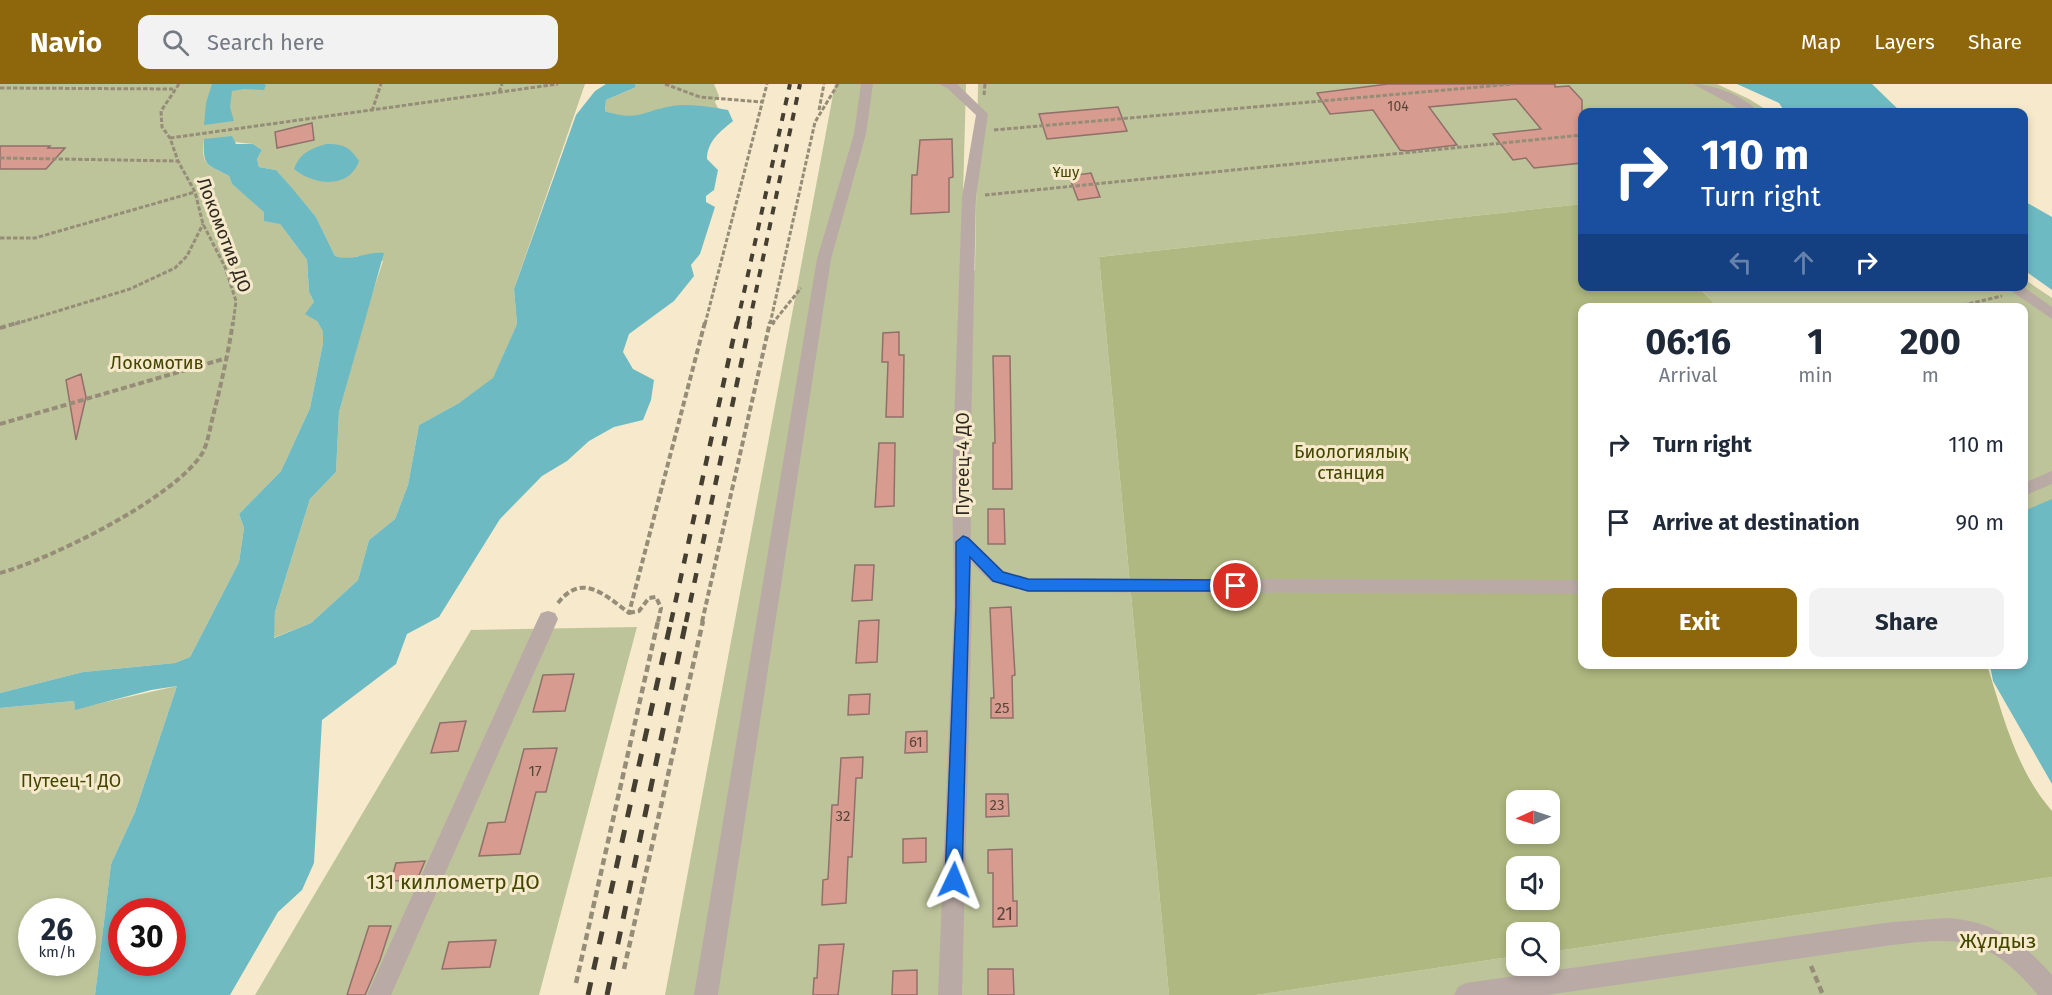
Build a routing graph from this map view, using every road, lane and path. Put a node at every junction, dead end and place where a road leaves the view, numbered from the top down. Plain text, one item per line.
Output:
1 (179, 84) edge
2 (381, 84) edge
3 (502, 84) edge
4 (558, 84) edge
5 (665, 84) edge
6 (767, 84) edge
7 (824, 84) edge
8 (838, 84) edge
9 (867, 84) edge
10 (945, 84) edge
11 (1513, 84) edge
12 (1699, 84) edge
13 (0, 88) edge
14 (174, 89) junction
15 (499, 92) junction
16 (762, 102) junction
17 (1745, 108) edge
18 (372, 111) junction
19 (818, 116) junction
20 (982, 123) junction
21 (1578, 135) edge
22 (170, 138) junction
23 (0, 158) edge
24 (178, 161) junction
25 (195, 192) junction
26 (969, 197) junction
27 (203, 224) junction
28 (0, 238) edge
29 (824, 259) junction
30 (2009, 291) edge
31 (2019, 291) edge
32 (1967, 303) edge
33 (2052, 314) edge
34 (770, 327) junction
35 (0, 328) edge
36 (228, 357) junction
37 (0, 424) edge
38 (2052, 477) edge
39 (2028, 488) edge
40 (963, 542) junction
41 (0, 573) edge
42 (1578, 587) edge
43 (629, 612) junction
44 (548, 620) joint
45 (1803, 946) junction
46 (624, 969) dead end
47 (576, 983) dead end
48 (2052, 993) edge
49 (379, 995) edge
50 (706, 995) edge
51 (950, 995) edge
52 (1466, 995) edge
53 (1823, 995) edge

1 - 14 path, Локомотив ДО
2 - 18 path
3 - 15 path
4 - 15 path
5 - 16 path
6 - 16 path
7 - 19 path
8 - 19 path
9 - 29 street
10 - 20 street
11 - 20 path
12 - 17 street
13 - 14 path
14 - 22 path, Локомотив ДО
15 - 18 path
16 - 43 path
18 - 22 path
19 - 34 path
20 - 26 street, Путеец-4 ДО
21 - 26 path
22 - 24 path, Локомотив ДО
23 - 24 path
24 - 25 path, Локомотив ДО
25 - 27 path, Локомотив ДО
25 - 28 path
26 - 40 street, Путеец-4 ДО
27 - 35 path
27 - 36 path, Локомотив ДО
29 - 34 path
29 - 50 street
30 - 32 path
31 - 33 street
34 - 46 path
36 - 37 path
36 - 41 path, Локомотив ДО
38 - 39 street
40 - 42 street
40 - 51 street, Путеец-4 ДО
43 - 44 path
43 - 47 path
44 - 49 street
45 - 48 street
45 - 52 street
45 - 53 path

